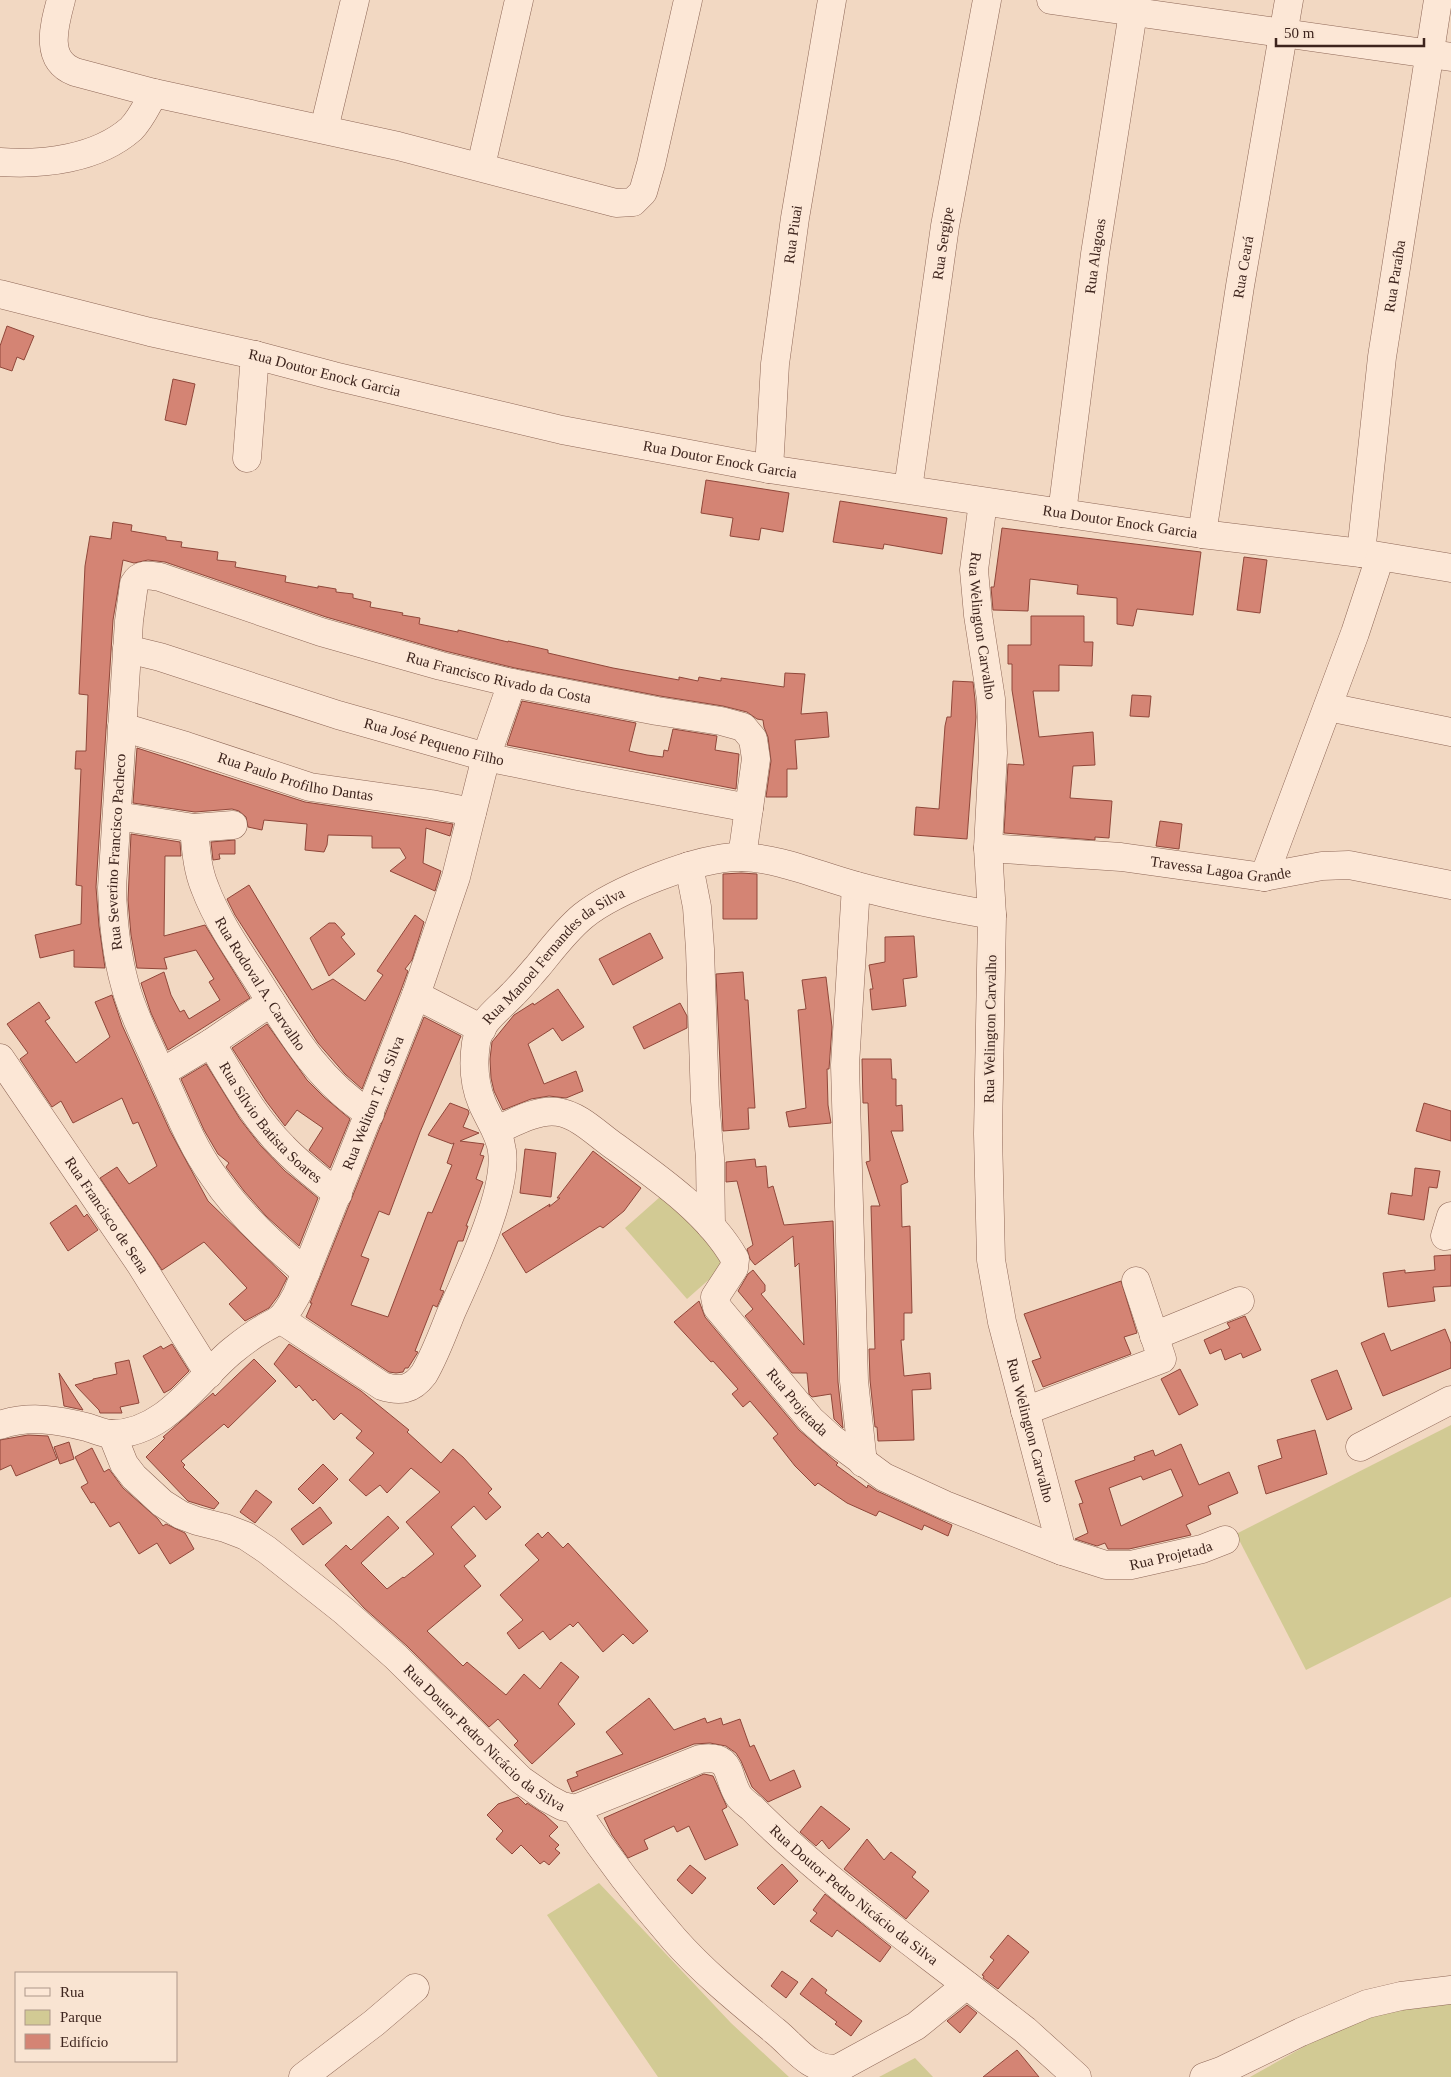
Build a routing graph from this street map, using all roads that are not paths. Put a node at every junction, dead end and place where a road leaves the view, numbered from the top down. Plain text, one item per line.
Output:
1 (61, 0) edge
2 (355, 0) edge
3 (520, 0) edge
4 (688, 0) edge
5 (832, 0) edge
6 (987, 0) edge
7 (1051, 0) edge
8 (1289, 0) edge
9 (1438, 0) edge
10 (1134, 6) edge
11 (1283, 34) junction
12 (1440, 55) edge
13 (154, 93) junction
14 (324, 129) junction
15 (0, 162) edge
16 (481, 166) junction
17 (0, 294) edge
18 (255, 355) junction
19 (247, 458) dead end
20 (769, 469) junction
21 (908, 489) junction
22 (984, 502) junction
23 (1062, 512) junction
24 (1202, 534) junction
25 (1370, 555) junction
26 (1451, 568) edge
27 (134, 584) joint
28 (127, 649) junction
29 (512, 683) junction
30 (1328, 707) junction
31 (122, 727) junction
32 (1451, 732) edge
33 (486, 756) junction
34 (749, 808) junction
35 (472, 812) junction
36 (118, 816) junction
37 (233, 826) dead end
38 (194, 828) junction
39 (988, 848) junction
40 (742, 857) junction
41 (689, 866) junction
42 (1264, 877) junction
43 (1451, 885) edge
44 (856, 886) junction
45 (992, 915) junction
46 (416, 995) junction
47 (271, 1002) junction
48 (482, 1029) junction
49 (211, 1043) junction
50 (0, 1058) edge
51 (161, 1073) junction
52 (370, 1114) junction
53 (497, 1130) junction
54 (338, 1194) junction
55 (710, 1226) junction
56 (306, 1272) junction
57 (1136, 1281) dead end
58 (1240, 1301) dead end
59 (280, 1319) junction
60 (1154, 1336) junction
61 (209, 1374) junction
62 (1451, 1400) edge
63 (1025, 1411) junction
64 (0, 1425) edge
65 (112, 1434) junction
66 (1360, 1447) dead end
67 (863, 1463) junction
68 (1225, 1540) dead end
69 (1062, 1551) junction
70 (575, 1808) junction
71 (968, 1986) junction
72 (414, 1988) dead end
73 (1451, 1990) edge
74 (303, 2077) edge
75 (1077, 2077) edge
76 (1204, 2077) edge

1 - 13 street
2 - 14 street
3 - 16 street
4 - 16 street
5 - 20 street, Rua Piuai
6 - 21 street, Rua Sergipe
7 - 10 street
8 - 11 street, Rua Ceará
9 - 12 street, Rua Paraíba
10 - 11 street
10 - 23 street, Rua Alagoas
11 - 12 street
11 - 24 street, Rua Ceará
12 - 25 street, Rua Paraíba
13 - 14 street
13 - 15 street
14 - 16 street
17 - 18 street, Rua Doutor Enock Garcia
18 - 19 street
18 - 20 street, Rua Doutor Enock Garcia
20 - 21 street, Rua Doutor Enock Garcia
21 - 22 street, Rua Doutor Enock Garcia
22 - 23 street, Rua Doutor Enock Garcia
22 - 39 street, Rua Welington Carvalho
23 - 24 street, Rua Doutor Enock Garcia
24 - 25 street, Rua Doutor Enock Garcia
25 - 26 street, Rua Doutor Enock Garcia
25 - 30 street, Rua Paraíba
27 - 28 street, Rua Severino Francisco Pacheco
27 - 29 street, Rua Francisco Rivado da Costa
28 - 31 street, Rua Severino Francisco Pacheco
28 - 33 street, Rua José Pequeno Filho
29 - 33 street, Rua Weliton T. da Silva
29 - 34 street, Rua Francisco Rivado da Costa
30 - 32 street
30 - 42 street, Rua Paraíba
31 - 35 street, Rua Paulo Profilho Dantas
31 - 36 street, Rua Severino Francisco Pacheco
33 - 34 street, Rua José Pequeno Filho
33 - 35 street, Rua Weliton T. da Silva
34 - 40 street, Rua Francisco Rivado da Costa
35 - 46 street, Rua Weliton T. da Silva
36 - 38 street
36 - 51 street, Rua Severino Francisco Pacheco
37 - 38 street
38 - 47 street, Rua Rodoval A. Carvalho
39 - 42 street, Travessa Lagoa Grande
39 - 45 street, Rua Welington Carvalho
40 - 41 street, Rua Manoel Fernandes da Silva
40 - 44 street, Rua Manoel Fernandes da Silva
41 - 48 street, Rua Manoel Fernandes da Silva
41 - 55 street
42 - 43 street, Travessa Lagoa Grande
44 - 45 street, Rua Manoel Fernandes da Silva
44 - 67 street
45 - 63 street, Rua Welington Carvalho
46 - 48 street
46 - 52 street, Rua Weliton T. da Silva
47 - 49 street
47 - 52 street, Rua Rodoval A. Carvalho
48 - 53 street, Rua Manoel Fernandes da Silva
49 - 51 street
49 - 54 street, Rua Sílvio Batista Soares
50 - 61 street, Rua Francisco de Sena
51 - 56 street, Rua Severino Francisco Pacheco
52 - 54 street, Rua Weliton T. da Silva
53 - 55 street, Rua Projetada
53 - 59 street, Rua Manoel Fernandes da Silva
54 - 56 street, Rua Weliton T. da Silva
55 - 67 street, Rua Projetada
56 - 59 street, Rua Weliton T. da Silva
57 - 60 street
58 - 60 street
59 - 61 street, Rua Weliton T. da Silva
60 - 63 street
61 - 65 street, Rua Weliton T. da Silva
62 - 66 street
63 - 69 street, Rua Welington Carvalho
64 - 65 street
65 - 70 street, Rua Doutor Pedro Nicácio da Silva
67 - 69 street, Rua Projetada
68 - 69 street, Rua Projetada
70 - 71 street, Rua Doutor Pedro Nicácio da Silva
70 - 71 street
71 - 75 street
72 - 74 street
73 - 76 street

